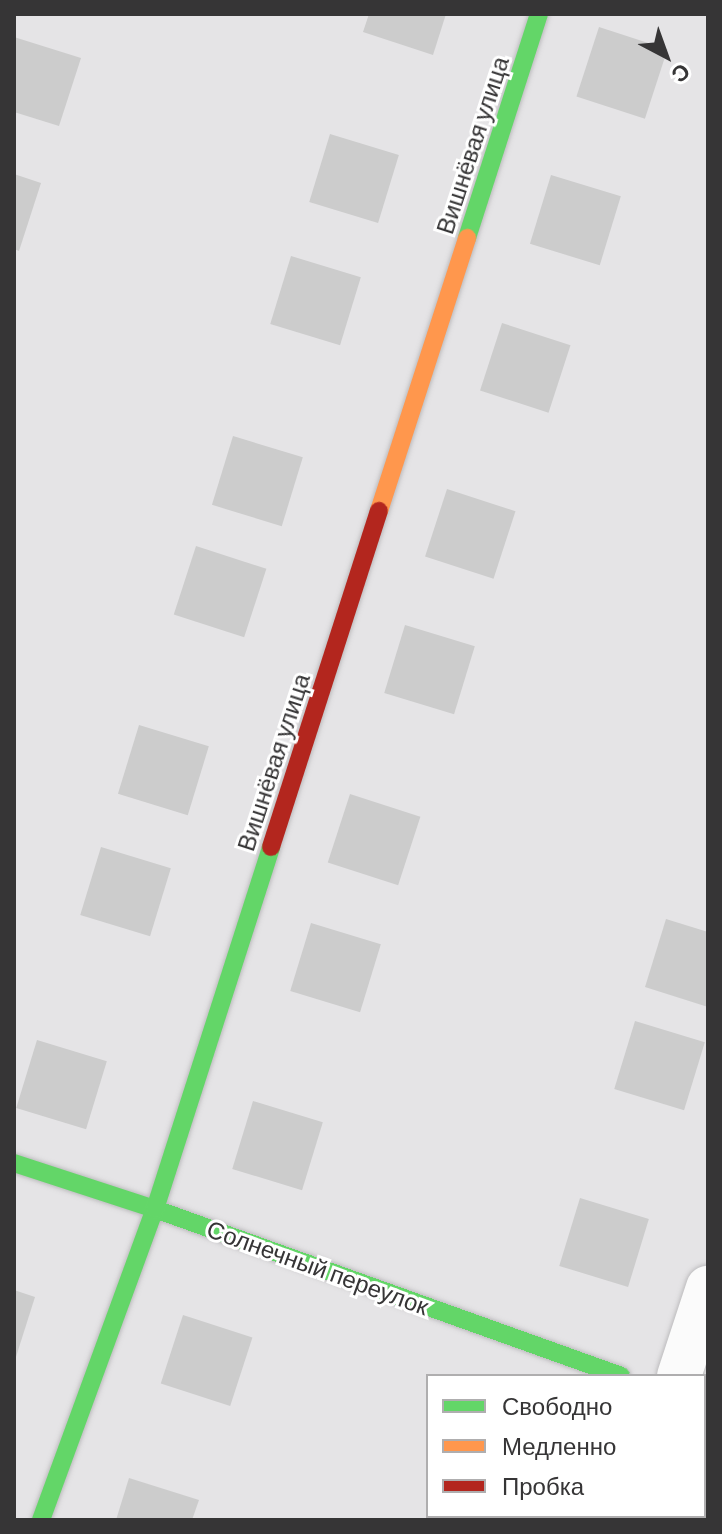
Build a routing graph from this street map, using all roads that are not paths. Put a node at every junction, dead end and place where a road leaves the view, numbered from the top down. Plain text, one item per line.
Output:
1 (539, 14) edge
2 (14, 1163) edge
3 (155, 1209) junction
4 (708, 1288) edge
5 (615, 1374) edge
6 (680, 1374) edge
7 (41, 1520) edge

1 - 3 street, Вишнёвая улица
2 - 3 street, Солнечный переулок
3 - 5 street, Солнечный переулок
3 - 7 street, Вишнёвая улица
4 - 6 street

